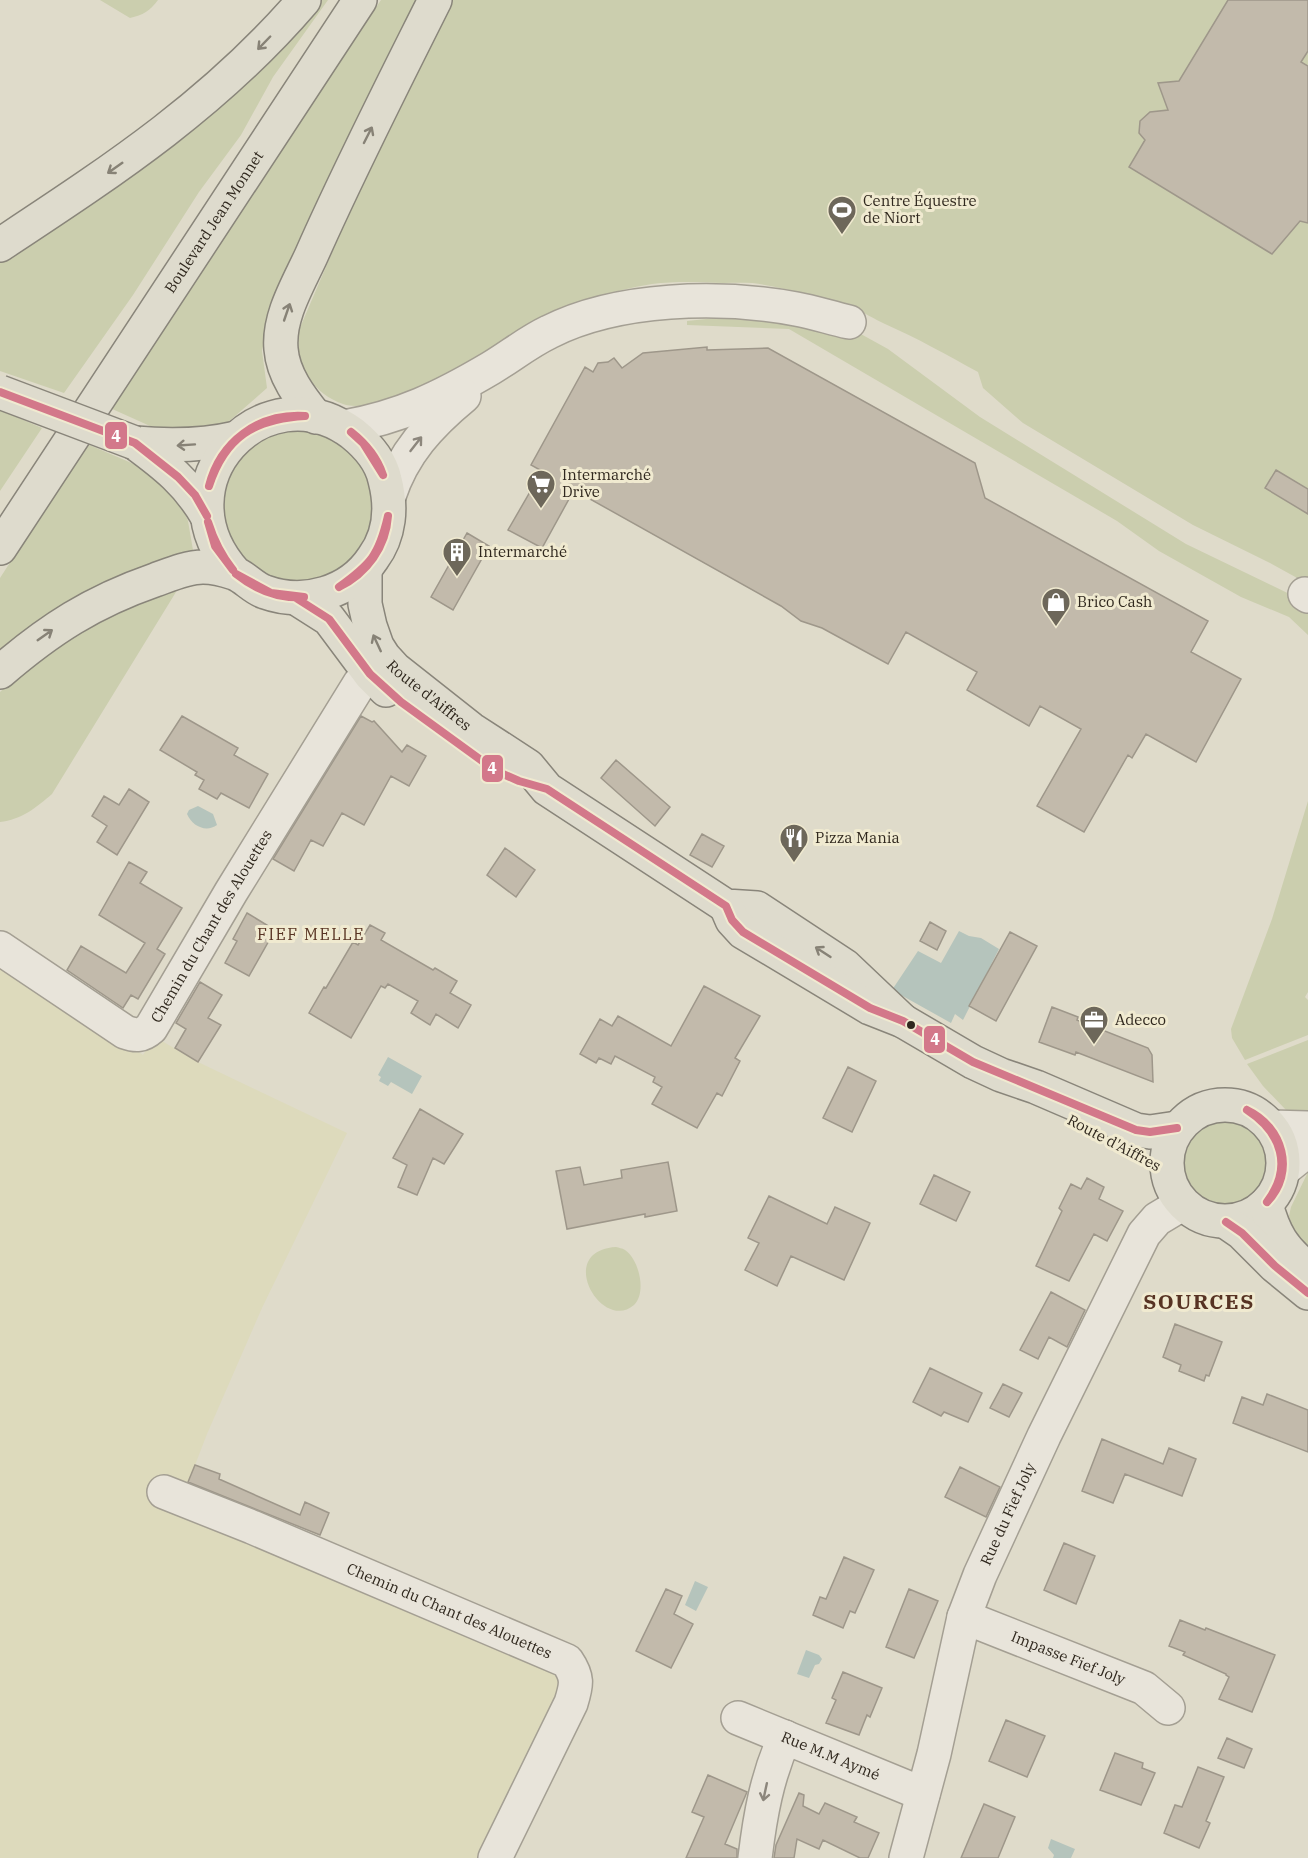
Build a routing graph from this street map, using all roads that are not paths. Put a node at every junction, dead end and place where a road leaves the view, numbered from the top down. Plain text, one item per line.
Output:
1 (304, 0) edge
2 (345, 0) edge
3 (360, 0) edge
4 (435, 0) edge
5 (0, 244) edge
6 (849, 322) dead end
7 (493, 367) junction
8 (0, 392) edge
9 (330, 422) junction
10 (236, 438) junction
11 (62, 442) junction
12 (135, 443) junction
13 (389, 496) junction
14 (207, 516) junction
15 (0, 522) edge
16 (0, 548) edge
17 (365, 570) junction
18 (235, 573) junction
19 (297, 598) junction
20 (0, 672) edge
21 (370, 674) junction
22 (547, 789) junction
23 (0, 948) edge
24 (1001, 1075) junction
25 (1271, 1126) junction
26 (1177, 1128) junction
27 (1308, 1128) edge
28 (1295, 1160) edge
29 (1166, 1170) junction
30 (1182, 1204) junction
31 (1266, 1204) junction
32 (1226, 1222) junction
33 (1308, 1269) edge
34 (1308, 1293) edge
35 (164, 1492) dead end
36 (964, 1617) junction
37 (1168, 1708) dead end
38 (738, 1718) dead end
39 (785, 1737) junction
40 (923, 1794) junction
41 (495, 1858) edge
42 (755, 1858) edge
43 (906, 1858) edge

1 -> 5 main road
2 - 11 main road, Boulevard Jean Monnet
3 - 11 main road, Boulevard Jean Monnet
9 -> 4 main road
6 - 7 street
7 - 9 street
13 -> 7 street
8 - 12 main road, bridge
9 - 10 main road
9 - 13 main road
10 -> 12 main road
10 - 14 main road
11 - 15 main road
11 - 16 main road
12 - 14 main road
13 - 17 main road
14 - 18 main road
17 - 19 main road
22 -> 17 main road, Route d'Aiffres
18 - 19 main road
20 -> 18 main road
19 - 21 main road, Route d'Aiffres
21 - 22 main road, Route d'Aiffres
21 - 23 street, Chemin du Chant des Alouettes
22 - 24 main road, Route d'Aiffres
24 - 26 main road, Route d'Aiffres
24 - 29 main road, Route d'Aiffres
25 - 26 main road
25 - 27 street
25 - 28 main road
26 - 29 main road
28 - 31 main road
29 - 30 main road
30 - 32 main road
30 - 36 street, Rue du Fief Joly
31 - 32 main road
31 - 33 main road
32 - 34 main road
35 - 41 street, Chemin du Chant des Alouettes
36 - 37 street, Impasse Fief Joly
36 - 40 street, Rue du Fief Joly
38 - 39 street, Rue M.M Aymé
39 - 40 street, Rue M.M Aymé
39 -> 42 street
40 - 43 street, Rue du Fief Joly

